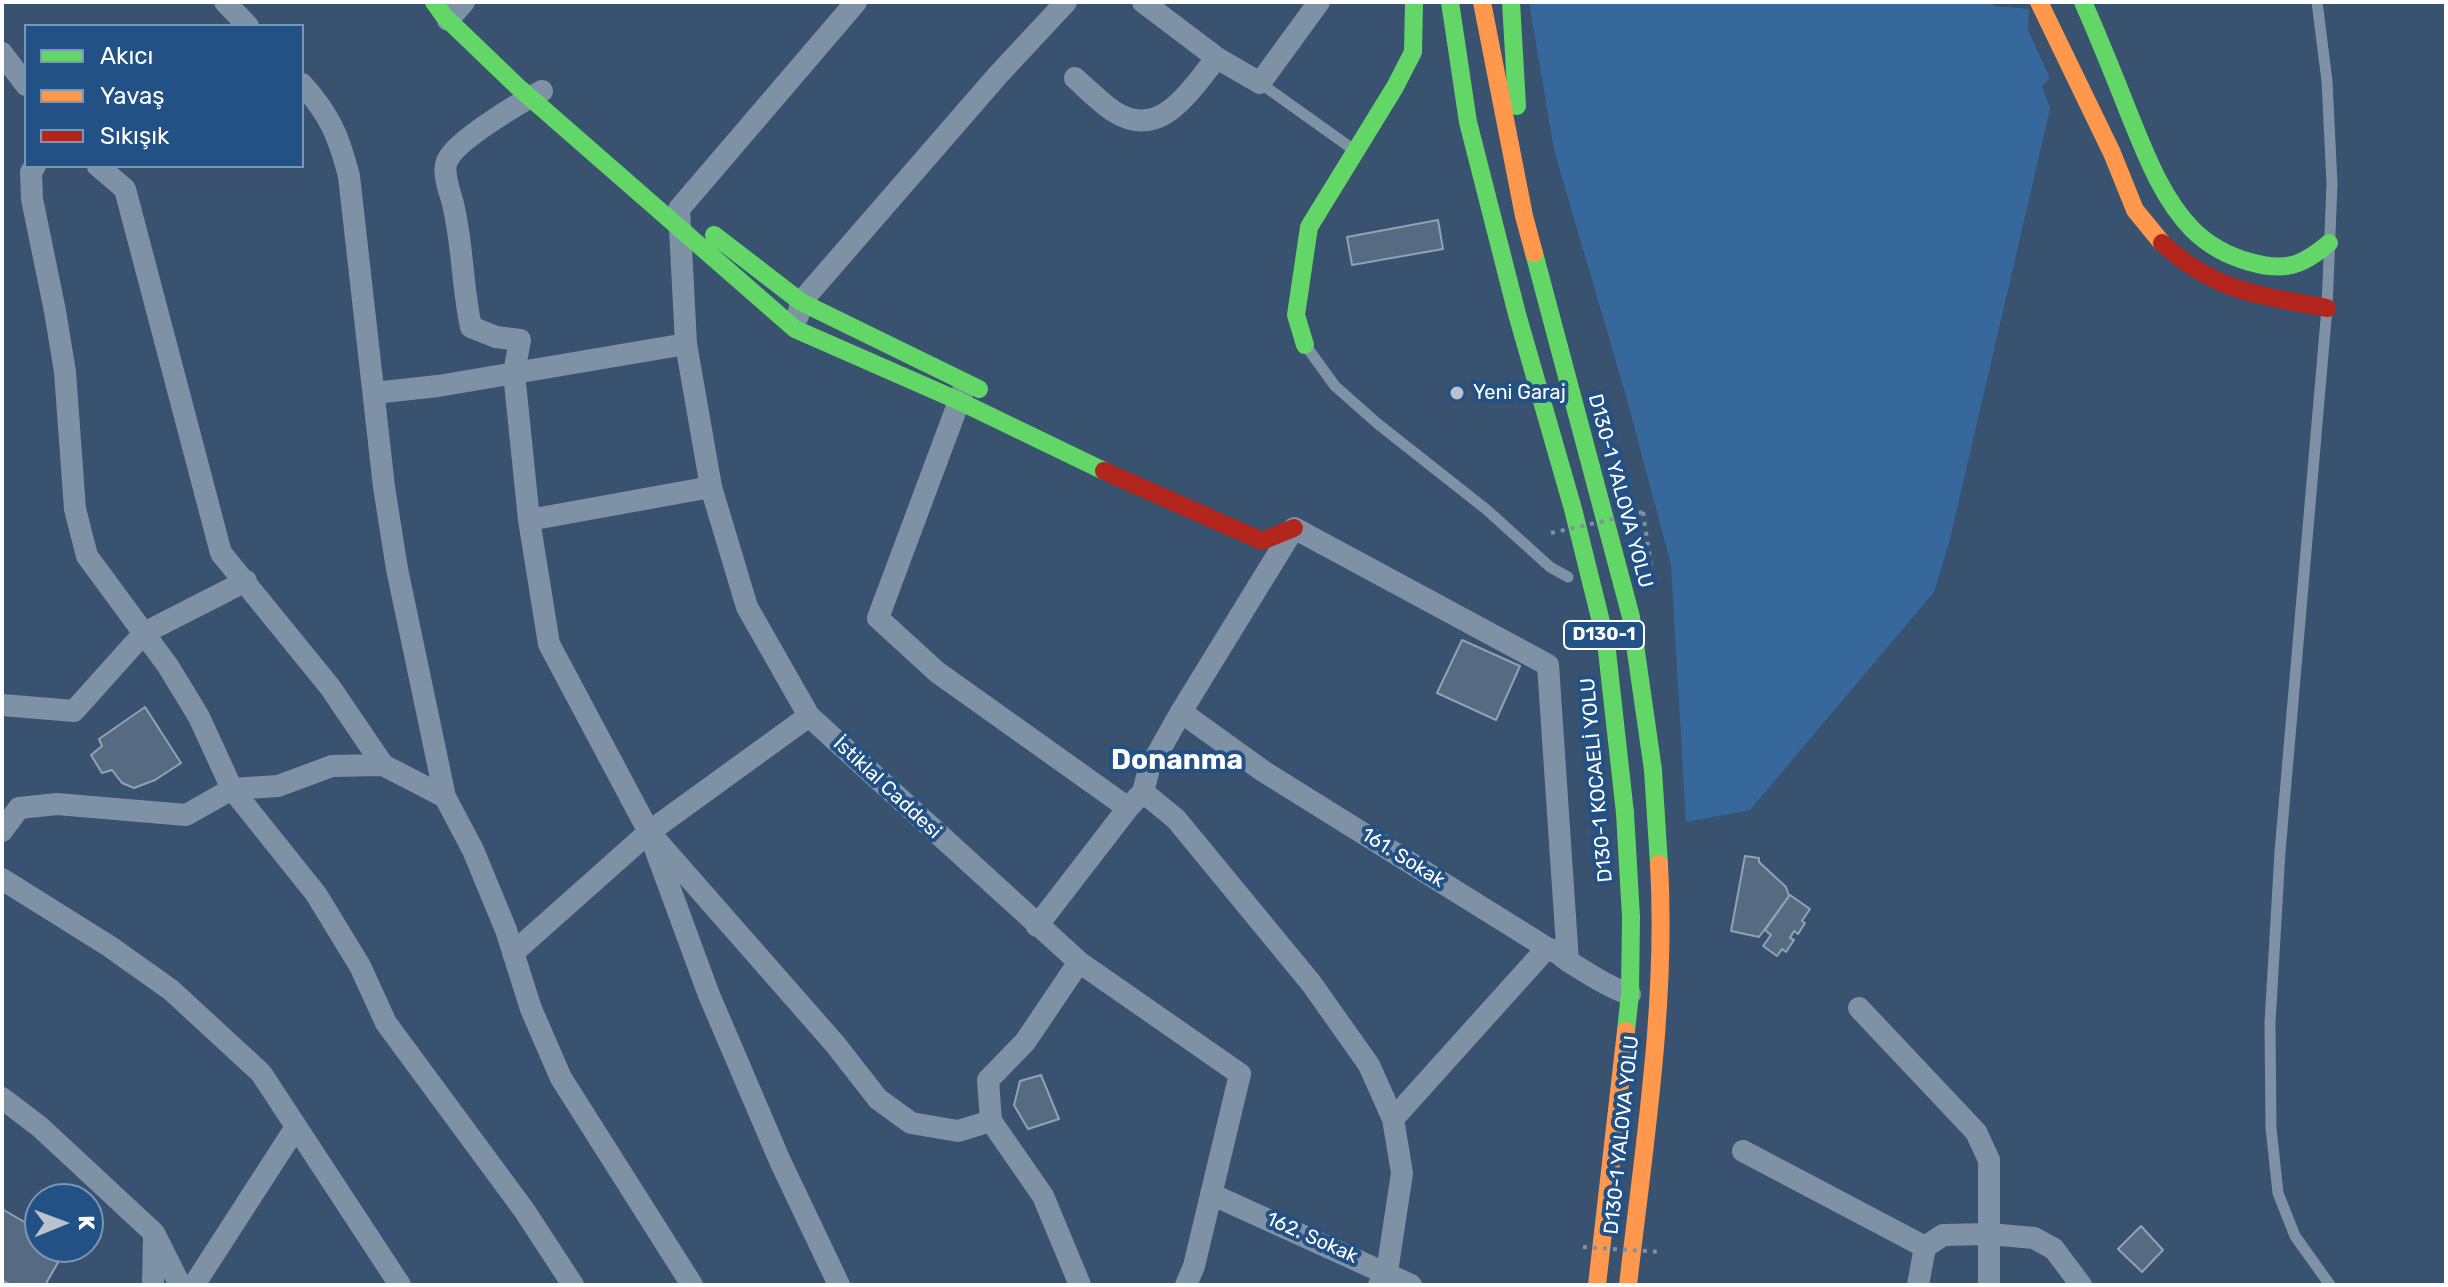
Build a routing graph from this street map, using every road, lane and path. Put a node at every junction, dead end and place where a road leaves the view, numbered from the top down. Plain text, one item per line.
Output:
1 (225, 2) edge
2 (856, 2) edge
3 (1066, 2) edge
4 (1143, 2) edge
5 (1319, 2) edge
6 (1414, 2) edge
7 (1450, 2) edge
8 (1482, 2) edge
9 (1511, 2) edge
10 (2039, 2) edge
11 (2083, 2) edge
12 (2317, 2) edge
13 (452, 7) edge
14 (246, 24) edge
15 (2, 53) edge
16 (1217, 58) junction
17 (1075, 78) dead end
18 (24, 82) edge
19 (1260, 83) junction
20 (304, 86) edge
21 (537, 94) junction
22 (1355, 152) junction
23 (34, 168) edge
24 (100, 168) edge
25 (1524, 216) junction
26 (680, 218) junction
27 (2329, 243) junction
28 (801, 302) junction
29 (2327, 308) junction
30 (795, 329) junction
31 (686, 344) junction
32 (1305, 345) joint
33 (514, 373) junction
34 (963, 392) junction
35 (374, 393) junction
36 (711, 487) junction
37 (529, 520) junction
38 (1294, 528) junction
39 (1551, 533) dead end
40 (1650, 556) dead end
41 (1568, 577) dead end
42 (246, 581) junction
43 (144, 633) junction
44 (2, 705) edge
45 (1181, 712) junction
46 (809, 716) junction
47 (383, 765) junction
48 (232, 789) junction
49 (445, 797) junction
50 (1136, 800) junction
51 (2, 831) edge
52 (649, 832) junction
53 (2, 879) edge
54 (1037, 926) junction
55 (1547, 948) junction
56 (513, 953) junction
57 (1568, 961) junction
58 (1079, 962) junction
59 (1630, 994) junction
60 (1859, 1008) dead end
61 (2, 1098) edge
62 (1393, 1119) junction
63 (991, 1121) junction
64 (296, 1127) junction
65 (1743, 1151) dead end
66 (1211, 1194) junction
67 (154, 1233) junction
68 (1989, 1234) junction
69 (1583, 1247) dead end
70 (1925, 1247) junction
71 (1661, 1252) dead end
72 (1383, 1278) edge
73 (158, 1285) edge
74 (180, 1285) edge
75 (194, 1285) edge
76 (400, 1285) edge
77 (573, 1285) edge
78 (692, 1285) edge
79 (839, 1285) edge
80 (1080, 1285) edge
81 (1186, 1285) edge
82 (1411, 1285) edge
83 (1597, 1285) edge
84 (1628, 1285) edge
85 (1918, 1285) edge
86 (1989, 1285) edge
87 (2081, 1285) edge
88 (2330, 1285) edge

1 - 14 street
2 - 26 street
3 - 28 street
4 - 16 street
5 - 19 street
6 - 22 main road
7 - 59 main road, D130-1 KOCAELİ YOLU / D130-1
8 - 25 main road, D130-1 YALOVA YOLU / D130-1
9 - 25 main road
10 - 29 main road
11 - 27 main road
12 - 27 lane
13 - 21 main road
15 - 18 street
16 - 17 street
16 - 19 street
19 - 22 lane
20 - 35 street
21 - 26 main road
21 - 33 street
22 - 32 main road
23 - 43 street
24 - 42 street
25 - 84 main road, D130-1 YALOVA YOLU / D130-1
26 - 28 main road
26 - 30 main road
26 - 31 street, İstiklal Caddesi
27 - 29 lane
28 - 30 street
28 - 34 main road
29 - 88 lane
30 - 34 main road
31 - 33 street
31 - 36 street, İstiklal Caddesi
32 - 41 lane
33 - 35 street
33 - 37 street
34 - 38 main road
34 - 50 street
35 - 49 street
36 - 37 street
36 - 46 street, İstiklal Caddesi
37 - 52 street
38 - 45 street
38 - 57 street
39 - 40 path, bridge
42 - 43 street
42 - 47 street
43 - 44 street
43 - 48 street
45 - 50 street
45 - 55 street, 161. Sokak
46 - 52 street
46 - 54 street, İstiklal Caddesi
47 - 48 street
47 - 49 street
48 - 51 street
48 - 77 street
49 - 56 street
50 - 54 street
50 - 62 street
52 - 56 street
52 - 63 street
52 - 79 street
53 - 64 street
54 - 58 street, İstiklal Caddesi
55 - 57 street, 161. Sokak
55 - 62 street
56 - 78 street
57 - 59 street, 161. Sokak
58 - 63 street
58 - 66 street, İstiklal Caddesi
59 - 83 main road, D130-1 KOCAELİ YOLU / D130-1
60 - 68 street
61 - 67 street
62 - 72 street
63 - 80 street
64 - 75 street
64 - 76 street
65 - 70 street
66 - 72 street, 162. Sokak
66 - 81 street
67 - 73 street
67 - 74 street
68 - 70 street
68 - 86 street
68 - 87 street
69 - 71 path, bridge
70 - 85 street
72 - 82 street, 162. Sokak

